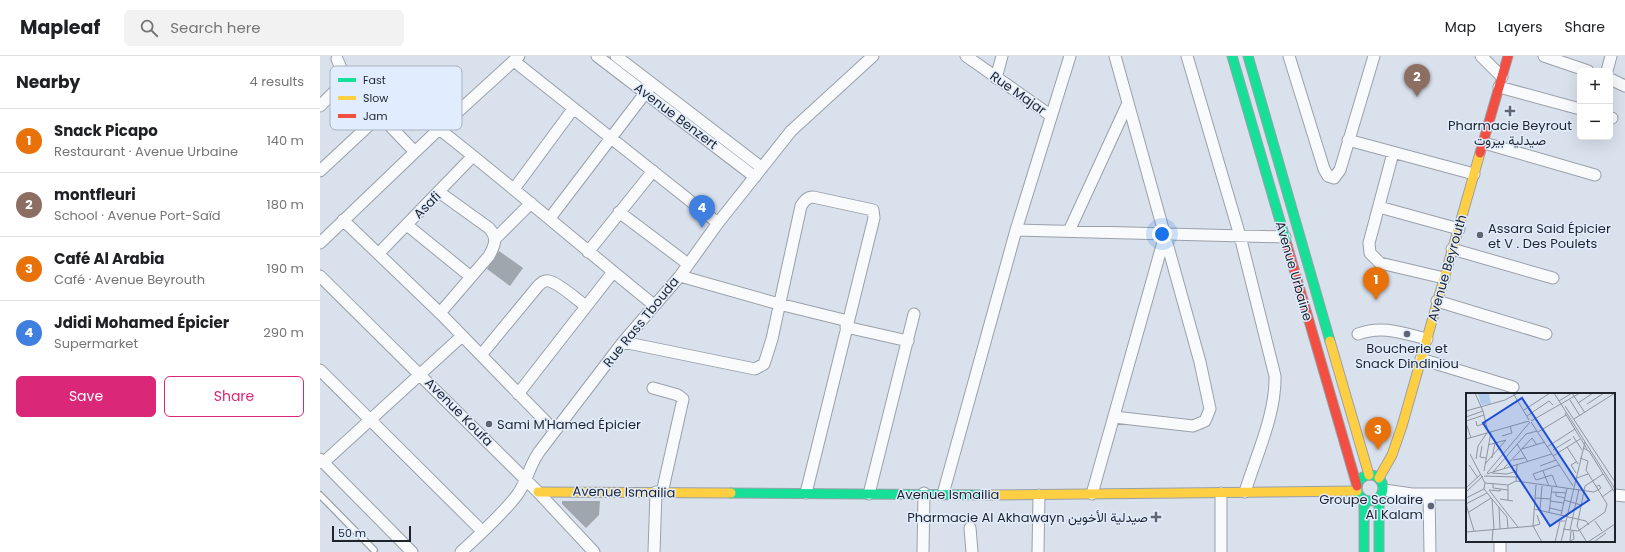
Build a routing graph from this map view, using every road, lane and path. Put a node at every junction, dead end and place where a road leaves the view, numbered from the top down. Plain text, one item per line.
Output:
1 (597, 56) edge
2 (616, 56) edge
3 (873, 56) edge
4 (966, 56) edge
5 (1002, 56) edge
6 (1070, 56) edge
7 (1115, 56) edge
8 (1187, 56) edge
9 (1232, 56) edge
10 (1248, 56) edge
11 (1289, 56) edge
12 (1374, 56) edge
13 (1481, 56) edge
14 (1508, 56) edge
15 (1544, 56) edge
16 (1611, 56) edge
17 (517, 58) edge
18 (1558, 58) edge
19 (337, 59) dead end
20 (340, 66) edge
21 (1581, 68) edge
22 (1608, 68) edge
23 (996, 78) junction
24 (1613, 80) edge
25 (1501, 82) junction
26 (1625, 86) edge
27 (649, 88) junction
28 (330, 96) edge
29 (1128, 103) junction
30 (320, 106) edge
31 (462, 108) edge
32 (1577, 108) edge
33 (572, 109) junction
34 (1050, 115) junction
35 (364, 130) edge
36 (394, 130) edge
37 (438, 130) edge
38 (440, 130) edge
39 (610, 137) junction
40 (1348, 140) junction
41 (1484, 143) junction
42 (415, 152) junction
43 (1393, 153) junction
44 (473, 156) junction
45 (653, 170) junction
46 (320, 171) edge
47 (758, 172) junction
48 (1474, 174) junction
49 (1596, 175) dead end
50 (514, 189) junction
51 (439, 192) junction
52 (531, 203) junction
53 (1378, 207) junction
54 (619, 212) junction
55 (550, 218) junction
56 (343, 220) junction
57 (718, 223) junction
58 (407, 225) junction
59 (1459, 229) junction
60 (1016, 230) junction
61 (1069, 231) junction
62 (1165, 234) junction
63 (1240, 236) junction
64 (1285, 237) junction
65 (495, 239) junction
66 (320, 243) edge
67 (1452, 250) junction
68 (588, 252) junction
69 (379, 253) junction
70 (688, 264) junction
71 (613, 272) junction
72 (320, 276) edge
73 (680, 276) junction
74 (471, 277) junction
75 (1444, 278) junction
76 (1553, 278) dead end
77 (1437, 301) junction
78 (779, 304) junction
79 (654, 305) junction
80 (586, 306) junction
81 (440, 313) junction
82 (914, 314) dead end
83 (847, 324) junction
84 (1358, 334) dead end
85 (1546, 334) dead end
86 (462, 336) junction
87 (1427, 339) junction
88 (623, 342) junction
89 (908, 342) junction
90 (481, 355) junction
91 (1421, 359) junction
92 (320, 370) edge
93 (421, 374) junction
94 (1513, 387) dead end
95 (653, 388) dead end
96 (518, 394) junction
97 (1114, 417) junction
98 (370, 420) junction
99 (555, 431) junction
100 (321, 463) edge
101 (1369, 475) junction
102 (1379, 478) junction
103 (526, 480) junction
104 (1357, 488) junction
105 (538, 492) junction
106 (659, 492) junction
107 (1245, 492) junction
108 (806, 493) junction
109 (924, 493) junction
110 (1221, 493) junction
111 (869, 494) junction
112 (943, 494) junction
113 (1092, 494) junction
114 (1382, 494) junction
115 (1466, 494) edge
116 (320, 495) edge
117 (1039, 495) junction
118 (1430, 495) junction
119 (1364, 500) junction
120 (970, 528) dead end
121 (482, 531) junction
122 (374, 550) dead end
123 (590, 551) edge
124 (412, 552) edge
125 (461, 552) edge
126 (654, 552) edge
127 (924, 552) edge
128 (972, 552) edge
129 (1038, 552) edge
130 (1221, 552) edge
131 (1364, 552) edge
132 (1379, 552) edge
133 (1430, 552) edge

1 - 27 street, Avenue Benzert
2 - 27 street, Avenue Benzert
3 - 47 street, Rue Rass Tbouda
4 - 23 street, Rue Majar
5 - 23 street
6 - 34 street
7 - 29 street
8 - 63 street
9 - 64 street, Avenue Urbaine
10 - 101 street, Avenue Urbaine
11 - 40 street
12 - 40 street
13 - 25 street
14 - 25 street, Avenue Beyrouth
15 - 18 street
16 - 22 street
17 - 31 street
17 - 33 street
18 - 21 street
19 - 20 street
23 - 34 street, Rue Majar
24 - 26 street
25 - 32 street
25 - 41 street, Avenue Beyrouth
27 - 39 street
27 - 47 street, Avenue Benzert
28 - 30 street
29 - 61 street
29 - 62 street
33 - 39 street
33 - 50 street
34 - 60 street
35 - 46 street
36 - 42 street
37 - 42 street
38 - 44 street
39 - 45 street
39 - 55 street
40 - 43 street
41 - 48 street, Avenue Beyrouth
41 - 49 street
42 - 56 street
43 - 48 street
43 - 53 street
44 - 50 street
44 - 51 street, Asafi
45 - 54 street
45 - 57 street
47 - 57 street, Rue Rass Tbouda
48 - 59 street, Avenue Beyrouth
50 - 52 street
51 - 58 street, Asafi
51 - 65 street
52 - 55 street
52 - 65 street
53 - 59 street
53 - 75 street
54 - 68 street
54 - 70 street
55 - 68 street
56 - 66 street
56 - 69 street
57 - 70 street, Rue Rass Tbouda
58 - 69 street, Asafi
58 - 74 street
59 - 67 street, Avenue Beyrouth
60 - 61 street
60 - 112 street
61 - 62 street
62 - 63 street
62 - 97 street
62 - 97 street
63 - 64 street
63 - 107 street
64 - 104 street, Avenue Urbaine
65 - 74 street
67 - 75 street, Avenue Beyrouth
67 - 76 street
68 - 71 street
69 - 81 street
70 - 73 street, Rue Rass Tbouda
71 - 79 street
71 - 80 street
72 - 93 street, Avenue Koufa
73 - 78 street
73 - 79 street, Rue Rass Tbouda
74 - 81 street
75 - 77 street, Avenue Beyrouth
77 - 85 street
77 - 87 street, Avenue Beyrouth
78 - 83 street
78 - 83 street
78 - 88 street
79 - 88 street, Rue Rass Tbouda
80 - 90 street
80 - 96 street
81 - 86 street
82 - 89 street
83 - 89 street
83 - 108 street
84 - 87 street
86 - 90 street
86 - 93 street
87 - 91 street, Avenue Beyrouth
88 - 99 street, Rue Rass Tbouda
89 - 111 street
90 - 96 street
91 - 94 street
91 - 102 street, Avenue Beyrouth
92 - 98 street
93 - 98 street
93 - 103 street, Avenue Koufa
95 - 106 street
96 - 99 street
97 - 113 street
98 - 100 street
98 - 121 street
99 - 103 street, Rue Rass Tbouda
100 - 124 street
101 - 102 street
101 - 104 street
102 - 114 street
103 - 105 street, Avenue Koufa
103 - 121 street, Rue Rass Tbouda
104 - 107 street, Avenue Ismailia
104 - 119 street
105 - 106 street, Avenue Ismailia
105 - 123 street, Avenue Koufa
106 - 108 street, Avenue Ismailia
106 - 126 street
107 - 110 street, Avenue Ismailia
108 - 111 street, Avenue Ismailia
109 - 111 street, Avenue Ismailia
109 - 112 street, Avenue Ismailia
109 - 127 street
110 - 113 street, Avenue Ismailia
110 - 130 street
112 - 117 street, Avenue Ismailia
113 - 117 street, Avenue Ismailia
114 - 118 street
114 - 119 street
114 - 132 street
115 - 118 street
116 - 122 lane
117 - 129 street
118 - 133 street
119 - 131 street
120 - 128 street
121 - 125 street, Rue Rass Tbouda

